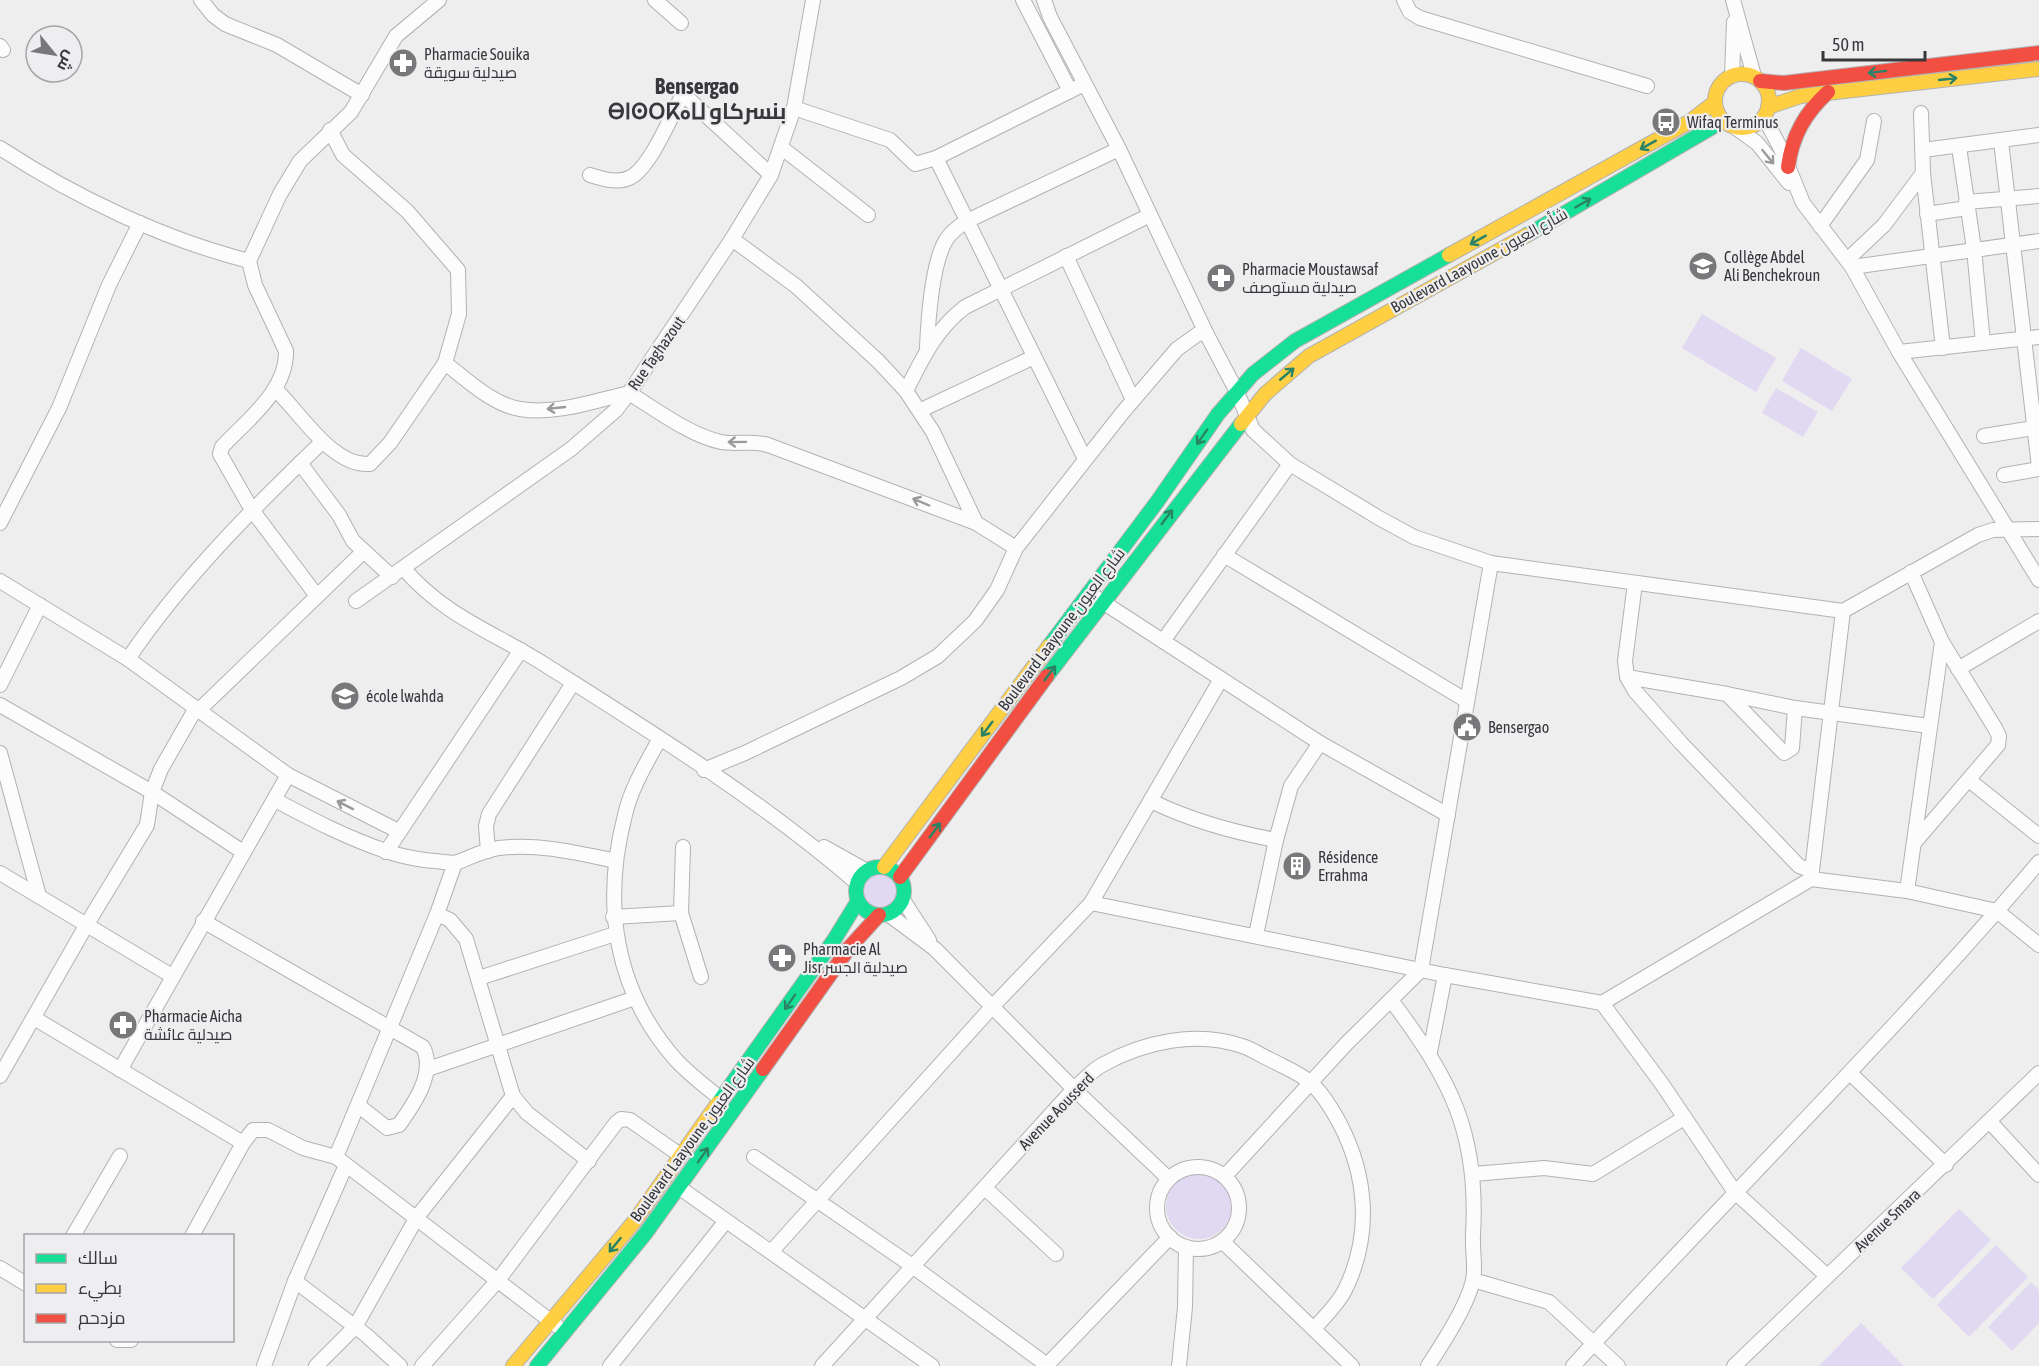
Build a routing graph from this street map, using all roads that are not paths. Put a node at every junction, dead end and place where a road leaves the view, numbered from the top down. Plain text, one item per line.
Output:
1 (201, 0) edge
2 (439, 0) edge
3 (655, 0) edge
4 (813, 0) edge
5 (1023, 0) edge
6 (1044, 0) edge
7 (1404, 0) edge
8 (1734, 6) edge
9 (681, 23) dead end
10 (2039, 53) edge
11 (2039, 69) edge
12 (1732, 76) junction
13 (1757, 79) junction
14 (1084, 84) junction
15 (1647, 86) dead end
16 (1070, 91) junction
17 (1827, 92) junction
18 (362, 95) junction
19 (1715, 102) junction
20 (794, 108) junction
21 (1766, 112) junction
22 (1921, 113) dead end
23 (1874, 121) dead end
24 (1730, 124) junction
25 (330, 130) junction
26 (2039, 135) edge
27 (2001, 141) junction
28 (1959, 147) junction
29 (0, 148) edge
30 (782, 148) junction
31 (1119, 149) junction
32 (1923, 150) junction
33 (936, 158) junction
34 (1788, 167) junction
35 (1923, 173) junction
36 (590, 175) dead end
37 (771, 175) junction
38 (1796, 191) junction
39 (2039, 196) edge
40 (2009, 198) junction
41 (1967, 205) junction
42 (1927, 213) junction
43 (868, 215) dead end
44 (1150, 215) junction
45 (967, 220) junction
46 (140, 223) junction
47 (1820, 226) junction
48 (732, 240) junction
49 (2039, 241) edge
50 (2013, 245) junction
51 (1974, 249) junction
52 (1066, 256) junction
53 (1931, 256) junction
54 (249, 261) junction
55 (1850, 263) junction
56 (999, 288) junction
57 (1206, 333) junction
58 (2039, 337) edge
59 (2023, 339) junction
60 (1983, 343) junction
61 (927, 348) junction
62 (1943, 348) junction
63 (1899, 352) junction
64 (1034, 357) junction
65 (445, 363) junction
66 (275, 389) junction
67 (1236, 390) junction
68 (906, 391) junction
69 (629, 393) junction
70 (1133, 400) junction
71 (921, 410) junction
72 (1247, 416) junction
73 (2036, 427) edge
74 (1984, 436) dead end
75 (321, 443) junction
76 (1085, 459) junction
77 (300, 463) junction
78 (1290, 464) junction
79 (2039, 468) edge
80 (2004, 475) dead end
81 (252, 510) junction
82 (0, 523) edge
83 (976, 523) junction
84 (2039, 529) edge
85 (2011, 531) junction
86 (1016, 548) junction
87 (363, 552) junction
88 (1224, 555) junction
89 (1491, 563) junction
90 (404, 569) junction
91 (1911, 572) junction
92 (392, 577) junction
93 (2039, 580) edge
94 (0, 581) edge
95 (1635, 583) junction
96 (1088, 593) junction
97 (317, 596) junction
98 (356, 601) dead end
99 (1102, 602) junction
100 (40, 605) junction
101 (1843, 610) junction
102 (2039, 621) edge
103 (1163, 641) junction
104 (1942, 642) junction
105 (521, 650) junction
106 (128, 659) junction
107 (1958, 669) junction
108 (1627, 677) junction
109 (1221, 679) junction
110 (573, 683) junction
111 (0, 686) edge
112 (1727, 694) junction
113 (1467, 701) junction
114 (0, 705) edge
115 (1795, 708) junction
116 (198, 709) junction
117 (1830, 712) junction
118 (1929, 726) junction
119 (659, 740) junction
120 (1320, 743) junction
121 (0, 753) edge
122 (704, 770) junction
123 (288, 775) junction
124 (1969, 780) junction
125 (152, 792) junction
126 (276, 800) junction
127 (1153, 802) junction
128 (1448, 815) junction
129 (398, 831) junction
130 (2039, 836) edge
131 (804, 837) junction
132 (1276, 840) junction
133 (1914, 843) junction
134 (683, 846) dead end
135 (488, 851) junction
136 (243, 852) junction
137 (386, 852) junction
138 (616, 861) junction
139 (2039, 862) edge
140 (454, 863) junction
141 (884, 867) junction
142 (867, 871) junction
143 (0, 873) edge
144 (1812, 875) junction
145 (900, 877) junction
146 (857, 883) junction
147 (1907, 891) junction
148 (39, 896) junction
149 (903, 900) junction
150 (858, 901) junction
151 (1091, 903) junction
152 (1997, 911) junction
153 (681, 913) junction
154 (437, 914) junction
155 (883, 914) junction
156 (613, 917) junction
157 (204, 921) junction
158 (87, 924) junction
159 (615, 934) junction
160 (1256, 935) junction
161 (2039, 945) edge
162 (935, 949) junction
163 (1421, 970) junction
164 (1445, 975) junction
165 (172, 976) junction
166 (701, 977) dead end
167 (479, 978) junction
168 (635, 998) junction
169 (1391, 1000) junction
170 (1602, 1004) junction
171 (992, 1007) junction
172 (34, 1018) junction
173 (389, 1027) junction
174 (498, 1044) junction
175 (1430, 1052) junction
176 (428, 1069) junction
177 (120, 1070) junction
178 (1, 1073) edge
179 (1850, 1073) junction
180 (2039, 1073) edge
181 (1310, 1082) junction
182 (1074, 1089) junction
183 (513, 1096) junction
184 (721, 1099) junction
185 (359, 1106) junction
186 (1684, 1118) junction
187 (1990, 1122) junction
188 (243, 1143) junction
189 (680, 1155) junction
190 (120, 1156) dead end
191 (754, 1157) dead end
192 (341, 1161) junction
193 (589, 1161) junction
194 (1946, 1165) junction
195 (1474, 1174) junction
196 (2039, 1174) edge
197 (1224, 1176) junction
198 (1169, 1179) junction
199 (680, 1188) junction
200 (985, 1188) junction
201 (1734, 1191) junction
202 (816, 1200) junction
203 (417, 1217) junction
204 (726, 1221) junction
205 (74, 1234) edge
206 (193, 1234) edge
207 (1170, 1237) junction
208 (1222, 1241) junction
209 (1186, 1247) junction
210 (771, 1252) junction
211 (1056, 1254) dead end
212 (911, 1265) junction
213 (0, 1268) edge
214 (1827, 1276) junction
215 (499, 1279) junction
216 (1473, 1280) junction
217 (295, 1281) junction
218 (24, 1283) edge
219 (864, 1318) junction
220 (551, 1322) junction
221 (356, 1327) junction
222 (1314, 1329) junction
223 (566, 1333) junction
224 (1595, 1342) junction
225 (1047, 1365) edge
226 (264, 1366) edge
227 (316, 1366) edge
228 (400, 1366) edge
229 (422, 1366) edge
230 (513, 1366) edge
231 (537, 1366) edge
232 (610, 1366) edge
233 (822, 1366) edge
234 (931, 1366) edge
235 (1179, 1366) edge
236 (1352, 1366) edge
237 (1428, 1366) edge
238 (1573, 1366) edge
239 (1618, 1366) edge
240 (1734, 1366) edge

1 - 18 street
2 - 18 street
3 - 9 street
4 - 20 street, Rue Taghazout
5 - 16 street
6 - 14 street
7 - 15 street
8 - 12 street
8 - 13 street
10 -> 13 street
17 -> 11 street
12 - 13 street
12 - 19 street
13 - 21 street
14 - 16 street
14 - 31 street
16 - 33 street
17 - 21 street
17 - 34 street
18 - 25 street
19 - 24 street
19 -> 67 street, Boulevard Laayoune شأرع العيون
20 - 30 street, Rue Taghazout
20 - 33 street
21 - 24 street
21 - 34 street
22 - 32 street
23 - 47 street
24 -> 38 street
72 -> 24 street, Boulevard Laayoune شأرع العيون
25 - 54 street
25 - 65 street
26 - 27 street
27 - 28 street
27 - 40 street
28 - 32 street
28 - 41 street
29 - 46 street
30 - 37 street, Rue Taghazout
30 - 43 street
31 - 44 street
31 - 45 street
32 - 35 street
33 - 45 street
34 - 38 street
35 - 42 street
35 - 55 street
36 - 37 street
37 - 48 street, Rue Taghazout
38 - 47 street
39 - 40 street
40 - 41 street
40 - 50 street
41 - 42 street
41 - 51 street
42 - 53 street
44 - 52 street
44 - 57 street
45 - 56 street
45 - 61 street
46 - 54 street
46 - 82 street
47 - 55 street
48 - 68 street
48 - 69 street, Rue Taghazout
49 - 50 street
50 - 51 street
50 - 59 street
51 - 53 street
51 - 60 street
52 - 56 street
52 - 70 street
53 - 55 street
53 - 62 street
54 - 66 street
55 - 63 street
56 - 61 street
56 - 64 street
57 - 67 street
57 - 70 street
58 - 59 street
59 - 60 street
59 - 73 street
60 - 62 street
61 - 68 street
62 - 63 street
63 - 85 street
64 - 71 street
64 - 76 street
69 -> 65 street
65 - 75 street
66 - 75 street
66 - 81 street
67 - 72 street
67 -> 96 street, Boulevard Laayoune شارع العيون
68 - 71 street
83 -> 69 street
69 - 90 street, Rue Taghazout
70 - 76 street
71 - 83 street
72 - 78 street
99 -> 72 street, Boulevard Laayoune شارع العيون
73 - 74 street
73 - 79 street
75 - 77 street
76 - 86 street
77 - 81 street
77 - 87 street
78 - 88 street
78 - 89 street
79 - 80 street
81 - 97 street
81 - 106 street
83 - 86 street
84 - 85 street
85 - 91 street
85 - 93 street
86 - 122 street
87 - 92 street
87 - 97 street
88 - 103 street
88 - 113 street
89 - 95 street
89 - 113 street
90 - 92 street, Rue Taghazout
90 - 105 street
91 - 101 street
91 - 104 street
92 - 98 street, Rue Taghazout
94 - 100 street
95 - 101 street
95 - 108 street
96 - 99 street
96 -> 141 street, Boulevard Laayoune شارع العيون
97 - 116 street
99 - 103 street
145 -> 99 street, Boulevard Laayoune شارع العيون
100 - 106 street
100 - 111 street
101 - 117 street
102 - 107 street
103 - 109 street
104 - 107 street
104 - 118 street
105 - 110 street
105 - 129 street
106 - 116 street
107 - 124 street
108 - 112 street
108 - 144 street
109 - 120 street
109 - 127 street
110 - 119 street
110 - 135 street
112 - 115 street
112 - 115 street
113 - 128 street
114 - 125 street
115 - 117 street
116 - 123 street
116 - 125 street
117 - 118 street
117 - 144 street
118 - 133 street
119 - 122 street
119 - 138 street
120 - 128 street
120 - 132 street
121 - 148 street
122 - 131 street
123 - 126 street
129 -> 123 street
124 - 130 street
124 - 133 street
125 - 136 street
125 - 158 street
126 - 136 street
126 - 137 street
127 - 132 street
127 - 151 street
128 - 163 street
129 - 137 street
131 - 142 street
131 - 146 street
132 - 160 street
133 - 147 street
134 - 153 street
135 - 138 street
135 - 140 street
136 - 157 street
137 - 140 street
138 - 156 street
139 - 152 street
140 - 154 street
141 - 142 street
141 - 145 street
142 - 146 street
143 - 148 street
144 - 147 street
144 - 170 street
145 - 149 street
146 - 150 street
147 - 152 street
148 - 158 street
149 - 155 street
149 - 162 street
150 - 155 street
150 -> 184 street, Boulevard Laayoune شارع العيون
151 - 160 street
151 - 171 street
152 - 161 street
152 - 179 street
153 - 156 street
153 - 166 street
154 - 167 street
154 - 173 street
155 - 162 street
199 -> 155 street, Boulevard Laayoune شارع العيون
156 - 159 street
157 - 165 street
157 - 173 street
158 - 165 street
158 - 172 street
159 - 167 street
159 - 168 street
160 - 163 street
162 - 171 street
163 - 164 street
163 - 169 street
164 - 170 street
164 - 175 street
165 - 177 street
167 - 174 street
168 - 174 street
168 - 184 street
169 - 175 street
169 - 181 street
170 - 186 street
171 - 182 street
171 - 202 street
172 - 177 street
172 - 178 street
173 - 176 street
173 - 185 street
174 - 176 street
174 - 183 street
175 - 195 street
176 - 185 street
177 - 188 street
179 - 194 street
179 - 201 street
180 - 187 street, Avenue Smara
181 - 182 street, Avenue Aousserd
181 - 197 street
181 - 222 street, Avenue Aousserd
182 - 198 street
182 - 200 street, Avenue Aousserd
183 - 193 street
183 - 203 street
184 - 189 street, Boulevard Laayoune شارع العيون
185 - 192 street
186 - 195 street
186 - 201 street
187 - 194 street, Avenue Smara
187 - 196 street
188 - 192 street
188 - 206 street
189 - 193 street
189 -> 220 street, Boulevard Laayoune شارع العيون
190 - 205 street
191 - 202 street
192 - 203 street
192 - 217 street
193 - 215 street
194 - 214 street, Avenue Smara
195 - 216 street
197 - 198 street
197 - 208 street
198 - 207 street
199 - 204 street
199 - 223 street, Boulevard Laayoune شارع العيون
200 - 211 street
200 - 212 street, Avenue Aousserd
201 - 214 street
201 - 224 street
202 - 210 street
202 - 212 street
203 - 215 street
203 - 221 street
204 - 210 street
204 - 232 street
207 - 209 street
207 - 225 street
208 - 209 street
208 - 222 street
209 - 235 street
210 - 219 street
212 - 219 street, Avenue Aousserd
212 - 225 street
213 - 218 street
214 - 240 street, Avenue Smara
215 - 220 street
215 - 229 street
216 - 224 street
216 - 237 street
217 - 221 street
217 - 226 street
219 - 233 street, Avenue Aousserd
219 - 234 street
220 - 223 street
220 - 230 street, Boulevard Laayoune شارع العيون
221 - 227 street
221 - 228 street
222 - 236 street
223 - 231 street, Boulevard Laayoune شارع العيون
224 - 238 street
224 - 239 street

